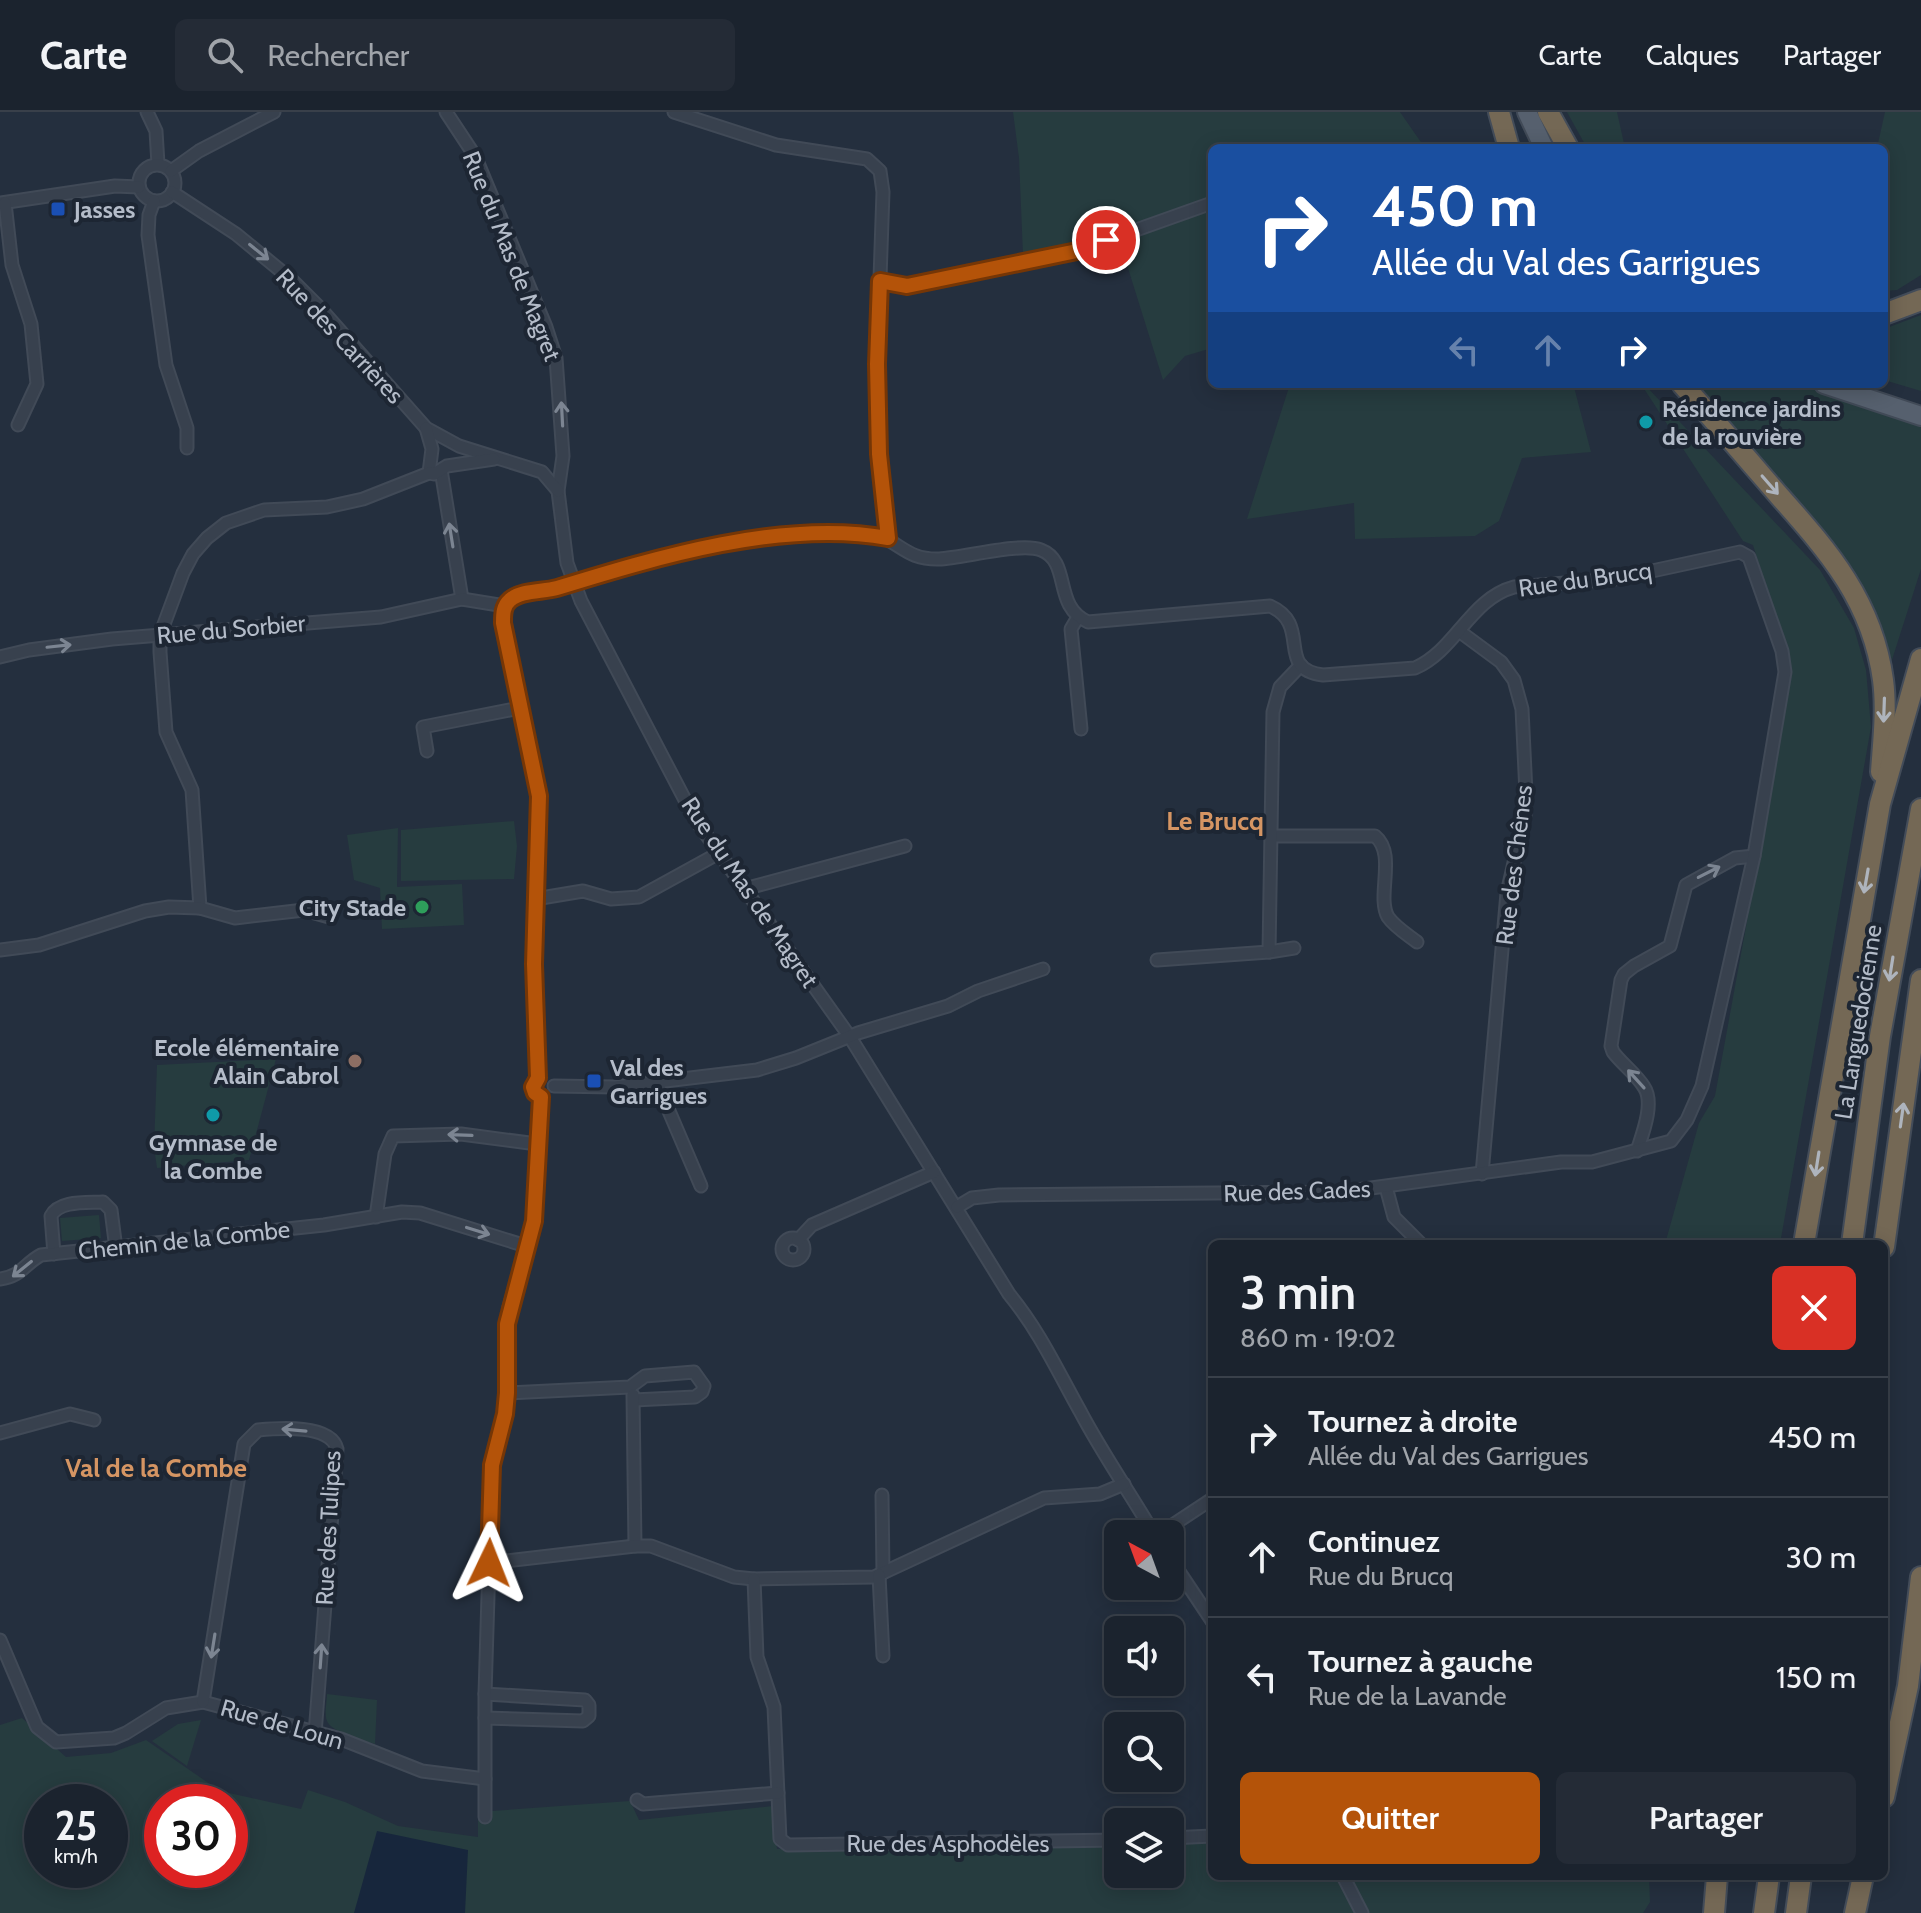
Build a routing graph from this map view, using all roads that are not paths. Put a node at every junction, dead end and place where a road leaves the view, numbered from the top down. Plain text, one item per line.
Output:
1 (147, 112) edge
2 (274, 112) edge
3 (446, 112) edge
4 (674, 112) edge
5 (1499, 112) edge
6 (1519, 112) edge
7 (1527, 112) edge
8 (1548, 112) edge
9 (1508, 144) edge
10 (1534, 144) edge
11 (1542, 144) edge
12 (1566, 144) edge
13 (158, 164) junction
14 (171, 171) junction
15 (139, 187) junction
16 (172, 192) junction
17 (154, 201) junction
18 (2, 203) edge
19 (1208, 204) edge
20 (880, 281) junction
21 (1921, 300) edge
22 (1888, 312) edge
23 (1685, 388) edge
24 (1836, 388) edge
25 (1863, 388) edge
26 (1921, 408) edge
27 (1921, 416) edge
28 (18, 425) dead end
29 (426, 428) junction
30 (187, 448) dead end
31 (563, 456) junction
32 (494, 459) junction
33 (435, 472) junction
34 (542, 472) junction
35 (558, 491) junction
36 (888, 538) junction
37 (573, 582) junction
38 (462, 599) junction
39 (505, 606) junction
40 (1078, 617) junction
41 (1459, 631) junction
42 (160, 635) junction
43 (0, 657) edge
44 (1921, 659) edge
45 (1301, 665) junction
46 (520, 708) junction
47 (1081, 729) dead end
48 (427, 751) dead end
49 (1880, 804) junction
50 (1921, 809) edge
51 (1272, 836) junction
52 (905, 846) dead end
53 (719, 853) junction
54 (1754, 856) junction
55 (744, 889) junction
56 (535, 899) junction
57 (200, 908) junction
58 (329, 917) dead end
59 (1417, 942) dead end
60 (1294, 948) dead end
61 (0, 950) edge
62 (1269, 952) junction
63 (1157, 960) dead end
64 (1043, 969) dead end
65 (1921, 980) edge
66 (850, 1037) junction
67 (538, 1078) junction
68 (657, 1083) junction
69 (554, 1086) junction
70 (541, 1097) junction
71 (537, 1144) junction
72 (1637, 1151) junction
73 (934, 1172) junction
74 (1482, 1174) junction
75 (701, 1186) dead end
76 (1386, 1187) junction
77 (957, 1207) junction
78 (376, 1217) junction
79 (798, 1240) dead end
80 (1417, 1240) edge
81 (1805, 1240) edge
82 (1853, 1240) edge
83 (1885, 1240) edge
84 (526, 1246) junction
85 (116, 1249) junction
86 (54, 1254) junction
87 (0, 1279) edge
88 (630, 1387) junction
89 (507, 1393) junction
90 (634, 1400) junction
91 (94, 1420) dead end
92 (0, 1433) edge
93 (1124, 1484) junction
94 (882, 1495) dead end
95 (1208, 1502) edge
96 (1147, 1520) edge
97 (1178, 1520) edge
98 (635, 1546) junction
99 (489, 1563) junction
100 (881, 1574) junction
101 (1921, 1577) edge
102 (754, 1579) junction
103 (1184, 1579) edge
104 (1208, 1615) edge
105 (0, 1640) edge
106 (883, 1656) dead end
107 (485, 1694) junction
108 (203, 1702) junction
109 (485, 1718) junction
110 (315, 1734) junction
111 (1888, 1778) edge
112 (485, 1779) junction
113 (778, 1793) junction
114 (637, 1800) dead end
115 (485, 1817) dead end
116 (1208, 1836) edge
117 (1184, 1837) edge
118 (1104, 1840) edge
119 (1345, 1880) edge
120 (1717, 1880) edge
121 (1768, 1880) edge
122 (1800, 1880) edge
123 (1862, 1880) edge
124 (1362, 1913) edge
125 (1714, 1913) edge
126 (1764, 1913) edge
127 (1796, 1913) edge
128 (1855, 1913) edge

1 - 13 street
2 - 14 street
31 -> 3 street, Rue du Mas de Magret
4 - 20 street
5 - 9 highway
6 - 10 main road
7 - 11 main road
8 - 12 highway
13 - 14 street
13 - 15 street
14 - 16 street
15 - 17 street
15 - 18 street
16 - 17 street
16 -> 29 street, Rue des Carrières
17 - 30 street
18 - 28 street
19 - 20 street
20 - 36 street
21 - 22 highway
23 -> 49 highway
24 - 27 main road
25 - 26 main road
29 - 32 street, Rue des Carrières
29 - 33 street
31 - 34 street
31 - 35 street, Rue du Mas de Magret
32 - 33 street, Rue des Carrières
32 - 34 street, Rue des Carrières
38 -> 33 street
33 - 42 street, Rue des Carrières
34 - 35 street
35 - 37 street, Rue du Mas de Magret
36 - 37 street
36 - 40 street
37 - 39 street
37 - 53 street, Rue du Mas de Magret
38 - 39 street
38 - 42 street, Rue du Sorbier
39 - 46 street
40 - 45 street
40 - 47 street
41 - 45 street, Rue du Brucq
41 - 54 street, Rue du Brucq
41 - 74 street, Rue des Chênes
43 -> 42 street, Rue du Sorbier
42 - 57 street
44 - 49 highway
45 - 51 street
46 - 48 street
46 - 56 street
49 -> 81 highway
50 -> 82 highway, La Languedocienne
51 - 59 street
51 - 62 street
52 - 55 street
53 - 55 street, Rue du Mas de Magret
53 - 56 street
54 - 72 street, Rue du Brucq
72 -> 54 street
55 - 66 street, Rue du Mas de Magret
56 - 67 street
57 - 58 street
57 - 61 street
60 - 62 street
62 - 63 street
64 - 66 street
83 -> 65 highway
66 - 68 street
66 - 73 street, Rue du Mas de Magret
67 - 69 street
67 - 70 street
68 - 69 street
68 - 75 street
69 - 70 street
70 - 71 street
71 -> 78 street
71 - 84 street
72 - 74 street, Rue des Cades
73 - 77 street, Rue du Mas de Magret
73 - 79 street
74 - 76 street, Rue des Cades
76 - 77 street, Rue des Cades
76 - 80 street
77 - 93 street, Rue du Mas de Magret
78 -> 84 street, Chemin de la Combe
78 - 85 street, Chemin de la Combe
84 - 89 street
85 - 86 street, Chemin de la Combe
85 - 86 street
86 -> 87 street, Chemin de la Combe
88 - 89 street
88 - 90 street
88 - 90 street
89 - 99 street
90 - 98 street
91 - 92 street
93 - 96 street, Rue du Mas de Magret
93 - 100 street
94 - 100 street
95 - 97 street
98 - 99 street
98 - 102 street
99 - 107 street
100 - 102 street
100 - 106 street
101 - 111 highway
102 - 113 street
103 - 104 street
105 - 108 street, Rue de Loun
107 - 109 street
107 - 109 street
108 - 110 street, Rue de Loun
110 -> 108 street, Rue des Tulipes
109 - 112 street
110 - 112 street, Rue de Loun
112 - 115 street
113 - 114 street
113 - 118 street, Rue des Asphodèles
116 - 117 street
119 - 124 street
120 - 125 highway
121 - 126 highway
122 - 127 highway
123 - 128 highway

